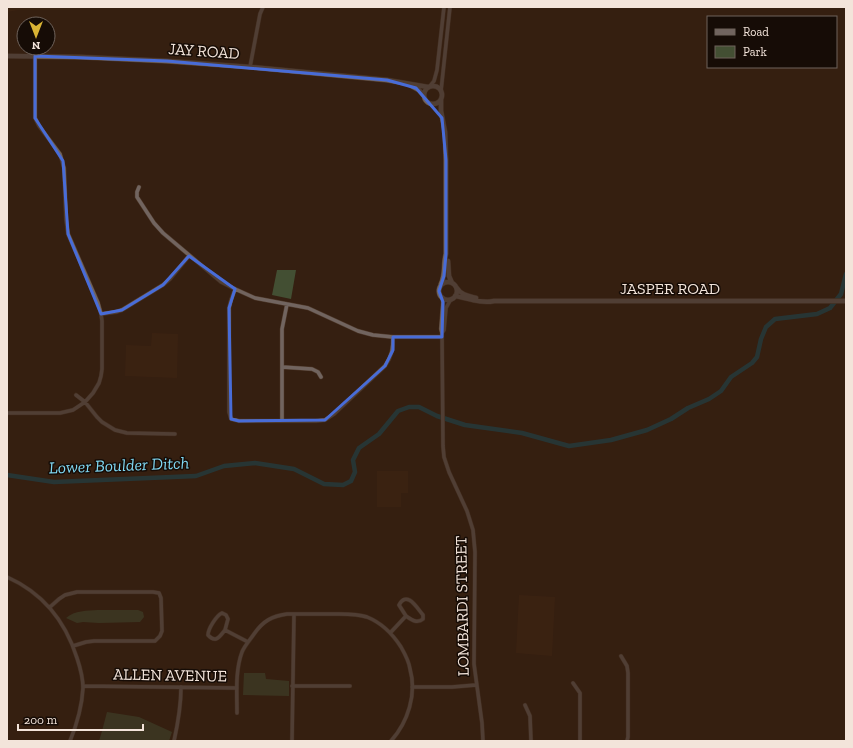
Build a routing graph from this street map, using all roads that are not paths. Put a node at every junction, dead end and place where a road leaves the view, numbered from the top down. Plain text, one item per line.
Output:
1 (263, 7) edge
2 (444, 7) edge
3 (450, 7) edge
4 (35, 56) joint
5 (250, 67) junction
6 (398, 82) junction
7 (429, 87) junction
8 (441, 91) junction
9 (424, 96) junction
10 (441, 99) junction
11 (430, 103) junction
12 (442, 118) junction
13 (139, 187) dead end
14 (446, 254) junction
15 (189, 256) junction
16 (442, 284) junction
17 (455, 285) junction
18 (235, 289) junction
19 (442, 298) junction
20 (453, 298) junction
21 (494, 301) junction
22 (846, 301) edge
23 (287, 304) junction
24 (101, 314) junction
25 (442, 335) junction
26 (393, 337) junction
27 (282, 368) junction
28 (321, 377) dead end
29 (76, 395) dead end
30 (85, 402) junction
31 (7, 413) edge
32 (282, 421) junction
33 (175, 434) dead end
34 (7, 577) edge
35 (50, 608) junction
36 (294, 614) junction
37 (406, 616) junction
38 (225, 630) junction
39 (391, 632) junction
40 (248, 642) junction
41 (73, 646) junction
42 (621, 656) dead end
43 (573, 683) dead end
44 (476, 685) junction
45 (83, 686) junction
46 (292, 686) junction
47 (350, 686) dead end
48 (412, 687) junction
49 (181, 688) junction
50 (237, 688) junction
51 (525, 705) dead end
52 (237, 714) dead end
53 (70, 741) edge
54 (174, 741) edge
55 (292, 741) edge
56 (392, 741) edge
57 (483, 741) edge
58 (531, 741) edge
59 (580, 741) edge
60 (627, 741) edge

1 - 5 street
2 - 7 street
3 - 8 street
4 - 5 street, JAY ROAD
4 - 24 street
5 - 6 street, JAY ROAD
6 - 7 street, JAY ROAD
6 - 9 street, JAY ROAD
7 - 8 street
7 - 9 street
8 - 10 street
9 - 11 street
10 - 11 street
10 - 12 street
11 - 12 street
12 - 14 street
13 - 15 street
14 - 16 street
14 - 17 street
15 - 18 street
15 - 24 street
16 - 17 street
16 - 19 street
17 - 20 street
17 - 21 street, JASPER ROAD
18 - 23 street
18 - 32 street
19 - 20 street
19 - 25 street, LOMBARDI STREET
20 - 21 street, JASPER ROAD
20 - 25 street, LOMBARDI STREET
21 - 22 street, JASPER ROAD
23 - 26 street
23 - 27 street
24 - 30 street
25 - 26 street
25 - 44 street, LOMBARDI STREET
26 - 32 street
27 - 28 street
27 - 32 street
29 - 30 street
30 - 31 street
30 - 33 street
34 - 35 street
35 - 41 street
35 - 41 street
36 - 39 street, ALLEN AVENUE
36 - 40 street, ALLEN AVENUE
36 - 46 street
37 - 37 street
37 - 39 street
38 - 38 street
38 - 40 street
39 - 48 street, ALLEN AVENUE
40 - 50 street, ALLEN AVENUE
41 - 45 street
42 - 60 street
43 - 59 street
44 - 48 street
44 - 57 street, LOMBARDI STREET
45 - 49 street, ALLEN AVENUE
45 - 53 street
46 - 47 street
46 - 55 street
48 - 56 street, ALLEN AVENUE
49 - 50 street, ALLEN AVENUE
49 - 54 street
50 - 52 street
51 - 58 street

